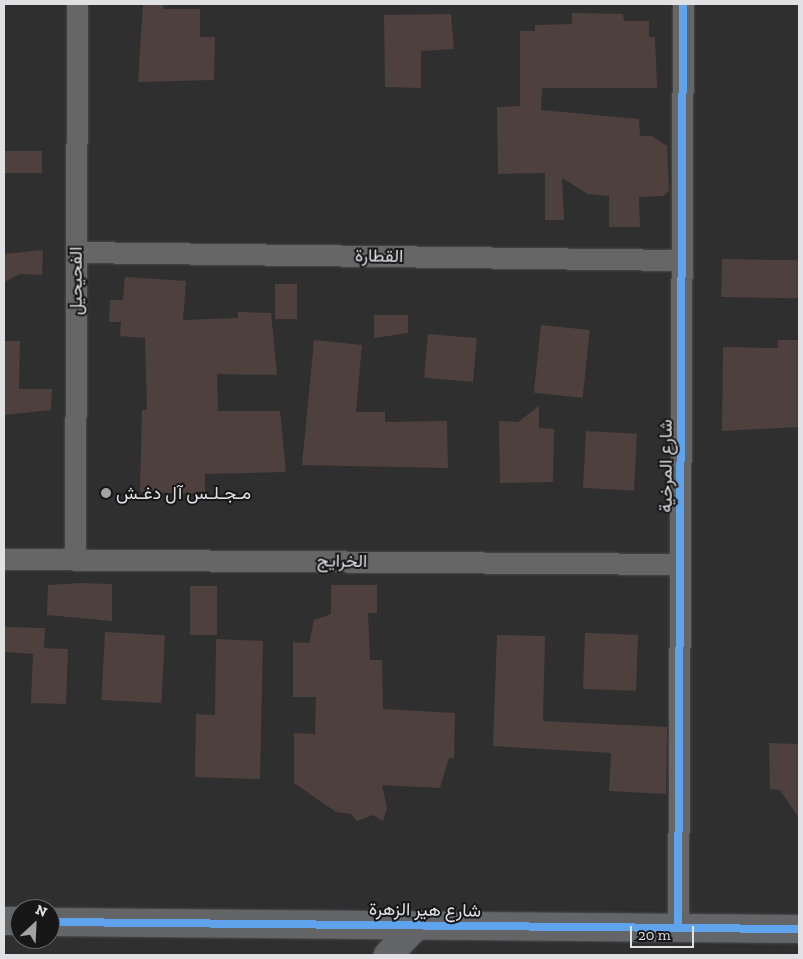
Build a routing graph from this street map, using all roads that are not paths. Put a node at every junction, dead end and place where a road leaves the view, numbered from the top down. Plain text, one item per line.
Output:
1 (77, 4) edge
2 (683, 4) edge
3 (76, 252) junction
4 (682, 260) junction
5 (4, 558) edge
6 (75, 558) junction
7 (680, 564) junction
8 (60, 922) edge
9 (366, 924) junction
10 (416, 926) junction
11 (678, 928) junction
12 (799, 929) edge
13 (372, 955) edge
14 (388, 955) edge

1 - 3 street, الفحيحيل
2 - 4 street, شارع المرخية
3 - 4 street, القطارة
3 - 6 street, الفحيحيل
4 - 7 street, شارع المرخية
5 - 6 street, الخرايج
6 - 7 street, الخرايج
7 - 11 street, شارع المرخية
8 - 9 street, شارع هير الزهرة
9 - 10 street, شارع هير الزهرة
9 - 13 street
10 - 11 street, شارع هير الزهرة
10 - 14 street
11 - 12 street, شارع هير الزهرة

